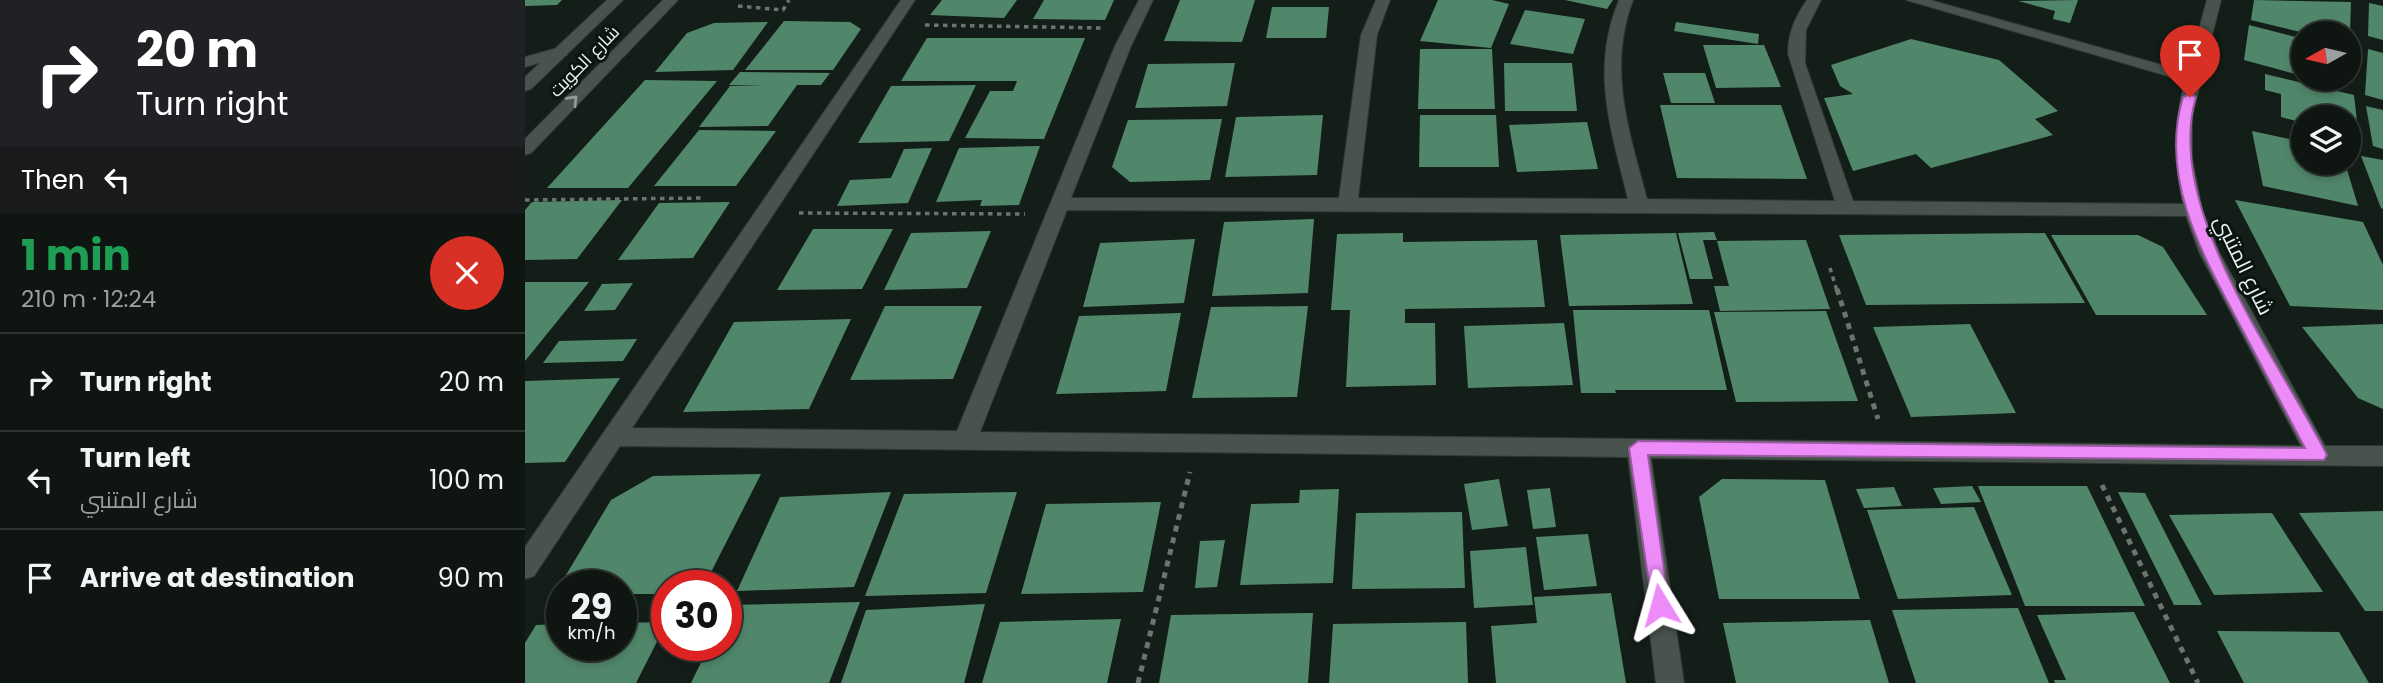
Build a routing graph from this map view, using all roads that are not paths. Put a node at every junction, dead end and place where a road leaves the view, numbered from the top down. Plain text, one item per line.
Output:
1 (616, 0) edge
2 (671, 0) edge
3 (908, 0) edge
4 (1146, 0) edge
5 (1384, 0) edge
6 (1626, 0) edge
7 (1814, 0) edge
8 (1913, 0) edge
9 (2214, 0) edge
10 (561, 52) junction
11 (525, 62) edge
12 (2195, 79) junction
13 (525, 86) edge
14 (525, 149) edge
15 (1348, 203) junction
16 (1639, 205) junction
17 (1846, 207) junction
18 (1057, 209) junction
19 (2193, 210) junction
20 (613, 437) junction
21 (964, 443) junction
22 (1638, 448) junction
23 (2318, 455) junction
24 (2383, 456) edge
25 (525, 568) edge
26 (1670, 683) edge

1 - 10 street, شارع الكويت
14 -> 2 street, شارع الكويت
3 - 20 street
4 - 18 street
5 - 15 street
6 - 16 street
7 - 17 street
8 - 12 street
9 - 12 street, شارع المتنبي
10 - 11 street
10 - 13 street, شارع الكويت
12 - 19 street, شارع المتنبي
15 - 16 street
15 - 18 street
16 - 17 street
17 - 19 street
18 - 21 street
19 - 23 street, شارع المتنبي
20 - 21 street
20 - 25 street
21 - 22 street
22 - 23 street
22 - 26 street
23 - 24 street

